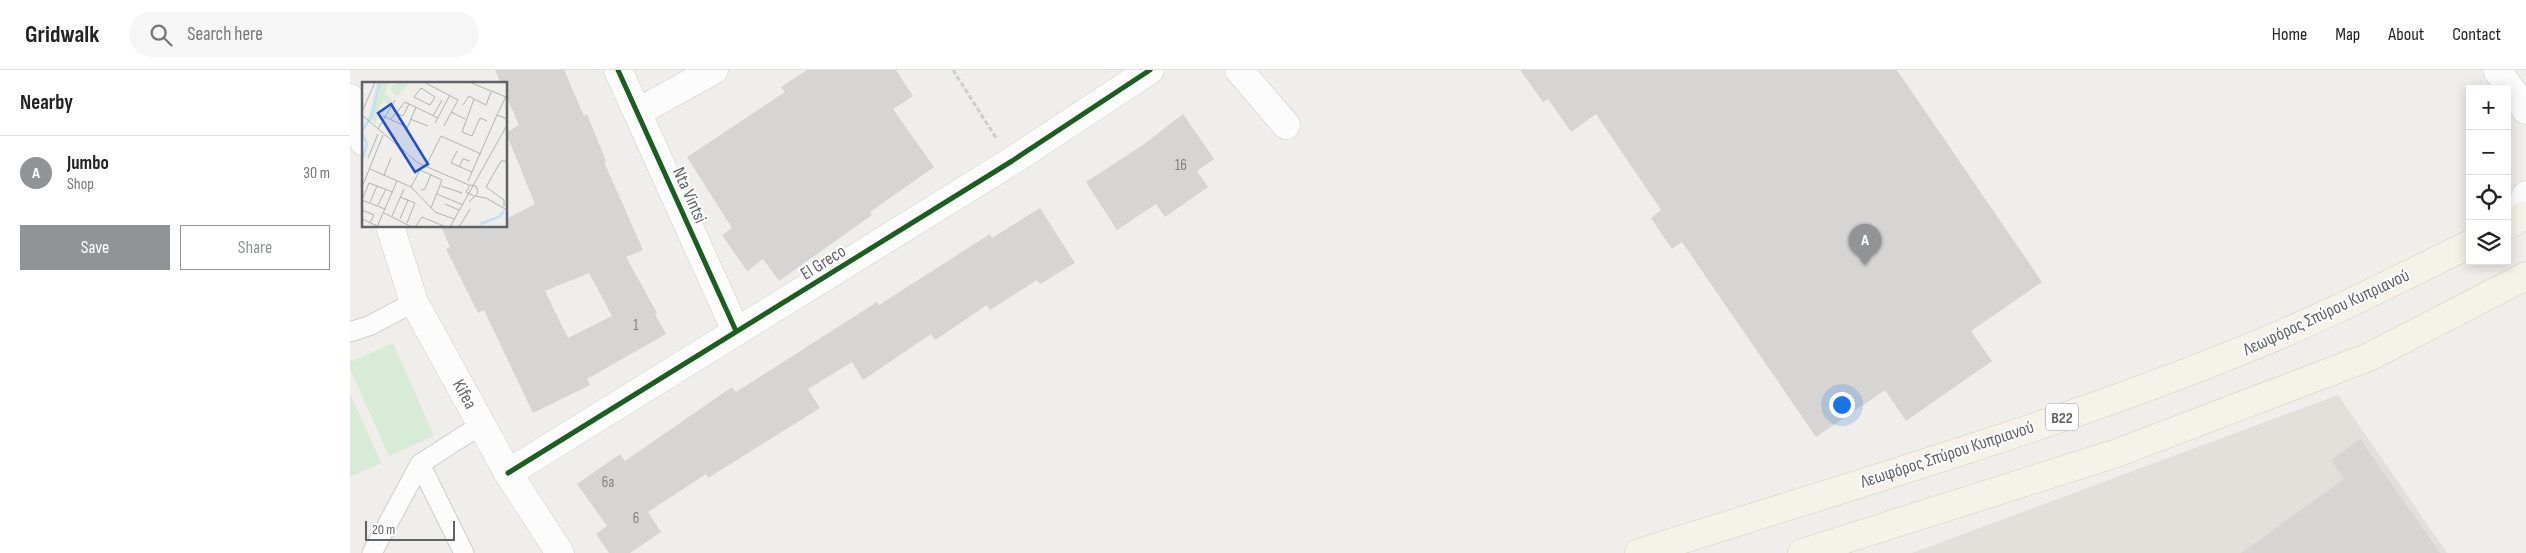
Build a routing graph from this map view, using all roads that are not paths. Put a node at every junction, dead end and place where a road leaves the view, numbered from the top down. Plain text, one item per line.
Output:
1 (618, 70) edge
2 (714, 70) edge
3 (1150, 70) edge
4 (1239, 70) edge
5 (2497, 70) edge
6 (350, 98) edge
7 (638, 112) junction
8 (2524, 114) edge
9 (1286, 125) dead end
10 (362, 136) edge
11 (2526, 196) edge
12 (2516, 221) edge
13 (391, 228) edge
14 (2466, 246) edge
15 (2526, 276) edge
16 (414, 302) junction
17 (736, 331) junction
18 (350, 332) edge
19 (482, 424) junction
20 (420, 464) junction
21 (508, 472) junction
22 (372, 553) edge
23 (464, 553) edge
24 (560, 553) edge
25 (1639, 553) edge
26 (1802, 553) edge

1 - 7 street, Nta Vintsi
2 - 7 street
3 - 17 street, El Greco
4 - 9 street
5 - 8 street
6 - 10 street
7 - 17 street, Nta Vintsi
11 - 12 street
13 - 16 street, Kifea
14 - 25 main road, Λεωφόρος Σπύρου Κυπριανού / B22
15 - 26 main road
16 - 18 lane
16 - 19 street, Kifea
17 - 21 street, El Greco
19 - 20 lane
19 - 21 street, Kifea
20 - 22 lane
20 - 23 lane
21 - 24 street, Kifea

